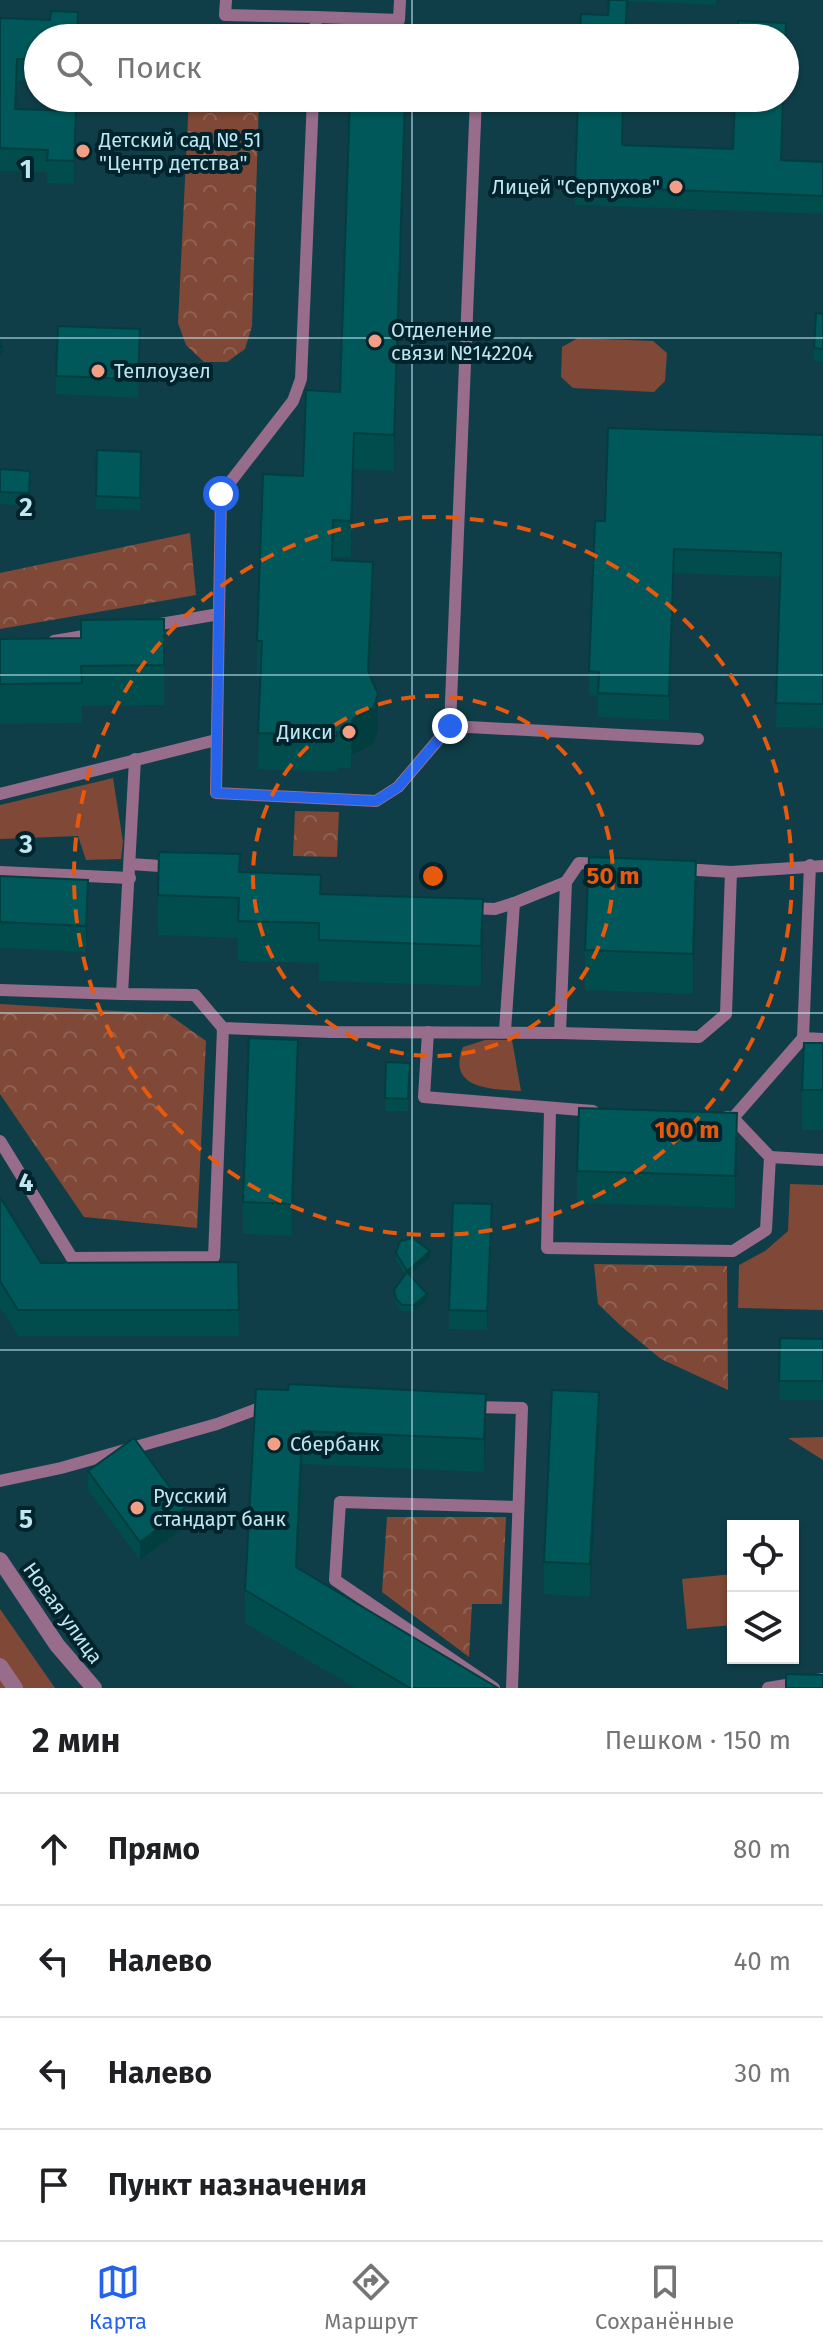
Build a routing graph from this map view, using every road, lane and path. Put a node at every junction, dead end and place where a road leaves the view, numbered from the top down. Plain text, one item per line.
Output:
1 (226, 0) edge
2 (400, 0) edge
3 (316, 17) junction
4 (316, 24) edge
5 (312, 112) edge
6 (475, 112) edge
7 (219, 614) junction
8 (141, 627) edge
9 (110, 632) edge
10 (47, 642) edge
11 (450, 726) junction
12 (698, 739) dead end
13 (216, 740) junction
14 (135, 759) junction
15 (0, 794) edge
16 (130, 864) junction
17 (625, 865) edge
18 (816, 866) edge
19 (670, 868) edge
20 (193, 869) edge
21 (0, 872) edge
22 (731, 872) junction
23 (130, 878) junction
24 (566, 882) junction
25 (514, 903) junction
26 (450, 907) edge
27 (0, 990) edge
28 (122, 994) junction
29 (223, 1028) junction
30 (505, 1031) junction
31 (428, 1032) junction
32 (560, 1033) junction
33 (803, 1038) junction
34 (823, 1039) edge
35 (550, 1109) junction
36 (611, 1112) edge
37 (718, 1117) edge
38 (733, 1118) junction
39 (0, 1141) edge
40 (770, 1157) junction
41 (823, 1160) edge
42 (285, 1400) edge
43 (467, 1406) edge
44 (0, 1481) edge
45 (518, 1507) junction
46 (0, 1560) edge
47 (0, 1666) edge
48 (823, 1679) edge
49 (15, 1688) edge
50 (94, 1688) edge
51 (494, 1688) edge
52 (512, 1688) edge
53 (768, 1688) edge

1 - 3 lane
2 - 3 lane
3 - 4 lane
5 - 7 lane
6 - 11 lane
7 - 8 lane
7 - 13 lane
9 - 10 lane
11 - 12 lane
11 - 13 lane
13 - 14 lane
14 - 15 lane
14 - 16 lane
16 - 20 lane
16 - 23 lane
17 - 24 lane
18 - 22 lane
18 - 33 lane
19 - 22 lane
21 - 23 lane
22 - 32 lane
23 - 28 lane
24 - 25 lane
24 - 32 lane
25 - 26 lane
25 - 30 lane
27 - 28 lane
28 - 29 lane
29 - 31 lane
29 - 39 lane
30 - 31 lane
30 - 32 lane
31 - 35 lane
33 - 34 lane
33 - 38 lane
35 - 36 lane
35 - 40 lane
37 - 38 lane
38 - 40 lane
40 - 41 lane
42 - 44 lane
43 - 45 lane
45 - 51 lane
45 - 52 lane
46 - 50 street, Новая улица
47 - 49 street
48 - 53 lane

